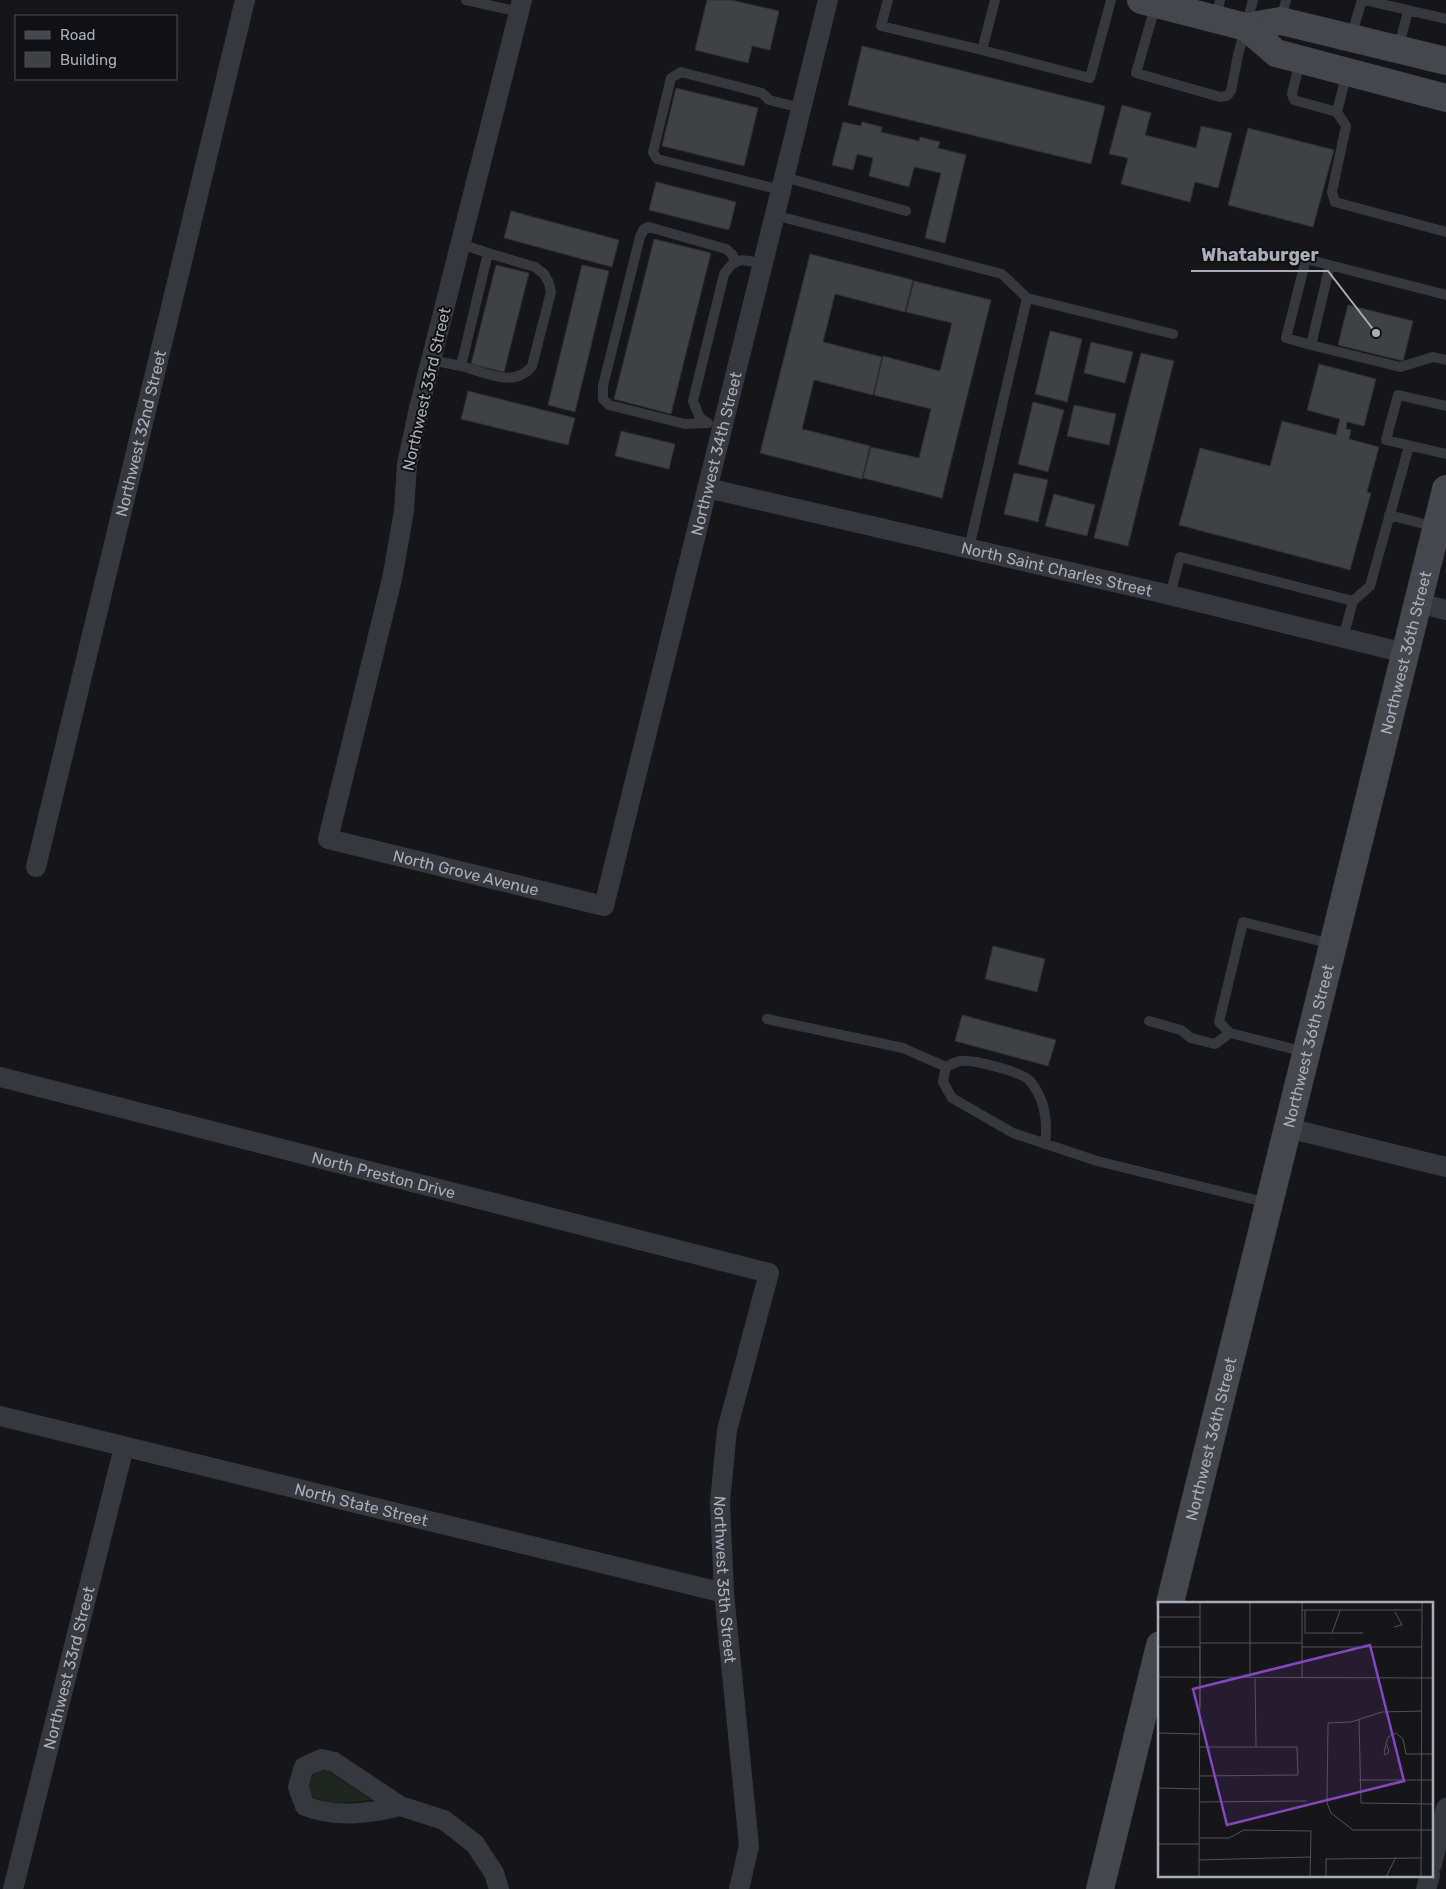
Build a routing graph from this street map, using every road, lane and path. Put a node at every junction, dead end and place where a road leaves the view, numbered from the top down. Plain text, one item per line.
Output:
1 (245, 0) edge
2 (466, 0) edge
3 (828, 0) edge
4 (888, 0) edge
5 (994, 0) edge
6 (1111, 0) edge
7 (1254, 0) edge
8 (1363, 0) edge
9 (1160, 3) edge
10 (521, 6) edge
11 (1218, 10) edge
12 (1284, 10) edge
13 (1408, 11) junction
14 (1446, 19) edge
15 (1246, 28) junction
16 (1352, 37) junction
17 (1398, 49) junction
18 (982, 50) junction
19 (1300, 60) junction
20 (1446, 61) edge
21 (1346, 72) junction
22 (1446, 98) edge
23 (801, 108) junction
24 (1337, 112) junction
25 (782, 184) junction
26 (906, 211) dead end
27 (774, 216) junction
28 (1446, 232) edge
29 (461, 244) junction
30 (488, 253) junction
31 (734, 262) junction
32 (762, 264) junction
33 (1330, 265) junction
34 (1446, 295) edge
35 (1027, 298) junction
36 (1173, 334) dead end
37 (1311, 345) junction
38 (431, 360) junction
39 (1446, 360) edge
40 (461, 366) junction
41 (1446, 406) edge
42 (715, 425) junction
43 (1409, 446) junction
44 (1446, 454) edge
45 (707, 488) junction
46 (1446, 489) edge
47 (1390, 515) junction
48 (1436, 528) junction
49 (969, 548) junction
50 (1170, 595) junction
51 (1353, 601) junction
52 (1418, 603) junction
53 (1446, 610) edge
54 (1343, 638) junction
55 (1405, 654) junction
56 (328, 839) joint
57 (36, 867) dead end
58 (604, 906) joint
59 (1333, 944) junction
60 (767, 1019) dead end
61 (1149, 1022) dead end
62 (1230, 1033) junction
63 (1306, 1053) junction
64 (946, 1067) junction
65 (0, 1076) edge
66 (1288, 1128) junction
67 (1045, 1144) junction
68 (1446, 1167) edge
69 (1269, 1204) junction
70 (768, 1273) joint
71 (0, 1416) edge
72 (124, 1447) junction
73 (724, 1593) junction
74 (1170, 1602) edge
75 (1158, 1653) edge
76 (400, 1806) dead end
77 (1446, 1808) edge
78 (1434, 1856) edge
79 (1430, 1876) edge
80 (13, 1889) edge
81 (499, 1889) edge
82 (739, 1889) edge
83 (1100, 1889) edge
84 (1426, 1889) edge

1 - 57 street, Northwest 32nd Street
2 - 10 lane
3 - 23 street, Northwest 34th Street
4 - 18 lane
5 - 18 lane
6 - 18 lane
7 - 15 lane
8 - 13 lane
8 - 16 lane
9 - 11 main road
9 - 15 lane
10 - 29 street, Northwest 33rd Street
11 - 15 main road
12 - 15 main road
12 - 16 main road
13 - 14 lane
13 - 17 lane
15 - 19 main road
16 - 17 main road
17 - 20 main road
19 - 21 main road
19 - 24 lane
21 - 22 main road
21 - 24 lane
23 - 25 street, Northwest 34th Street
23 - 25 lane
24 - 28 lane
25 - 26 lane
25 - 27 street, Northwest 34th Street
27 - 32 street, Northwest 34th Street
27 - 35 lane
29 - 30 lane
29 - 38 street, Northwest 33rd Street
30 - 40 lane
30 - 40 lane
31 - 32 lane
31 - 42 lane
31 - 42 lane
32 - 42 street, Northwest 34th Street
33 - 34 lane
33 - 37 lane
33 - 37 lane
35 - 36 lane
35 - 49 lane
37 - 39 lane
38 - 40 lane
38 - 56 street, Northwest 33rd Street
41 - 43 lane
42 - 45 street, Northwest 34th Street
43 - 44 lane
43 - 47 lane
45 - 49 street, North Saint Charles Street
45 - 58 street, Northwest 34th Street
46 - 48 main road, Northwest 36th Street
47 - 48 lane
47 - 51 lane
48 - 52 main road, Northwest 36th Street
49 - 50 street, North Saint Charles Street
50 - 51 lane
50 - 54 street, North Saint Charles Street
51 - 54 lane
52 - 53 street
52 - 55 main road, Northwest 36th Street
54 - 55 street, North Saint Charles Street
55 - 59 main road, Northwest 36th Street
56 - 58 street, North Grove Avenue
59 - 62 lane
59 - 63 main road, Northwest 36th Street
60 - 64 lane
61 - 62 lane
62 - 63 lane
63 - 66 main road, Northwest 36th Street
64 - 67 lane
64 - 67 lane
65 - 70 street, North Preston Drive
66 - 68 street
66 - 69 main road, Northwest 36th Street
67 - 69 lane
69 - 74 main road, Northwest 36th Street
70 - 73 street, Northwest 35th Street
71 - 72 street, North State Street
72 - 73 street, North State Street
72 - 80 street, Northwest 33rd Street
73 - 82 street, Northwest 35th Street
75 - 83 main road
76 - 81 street
77 - 78 street
79 - 84 street

